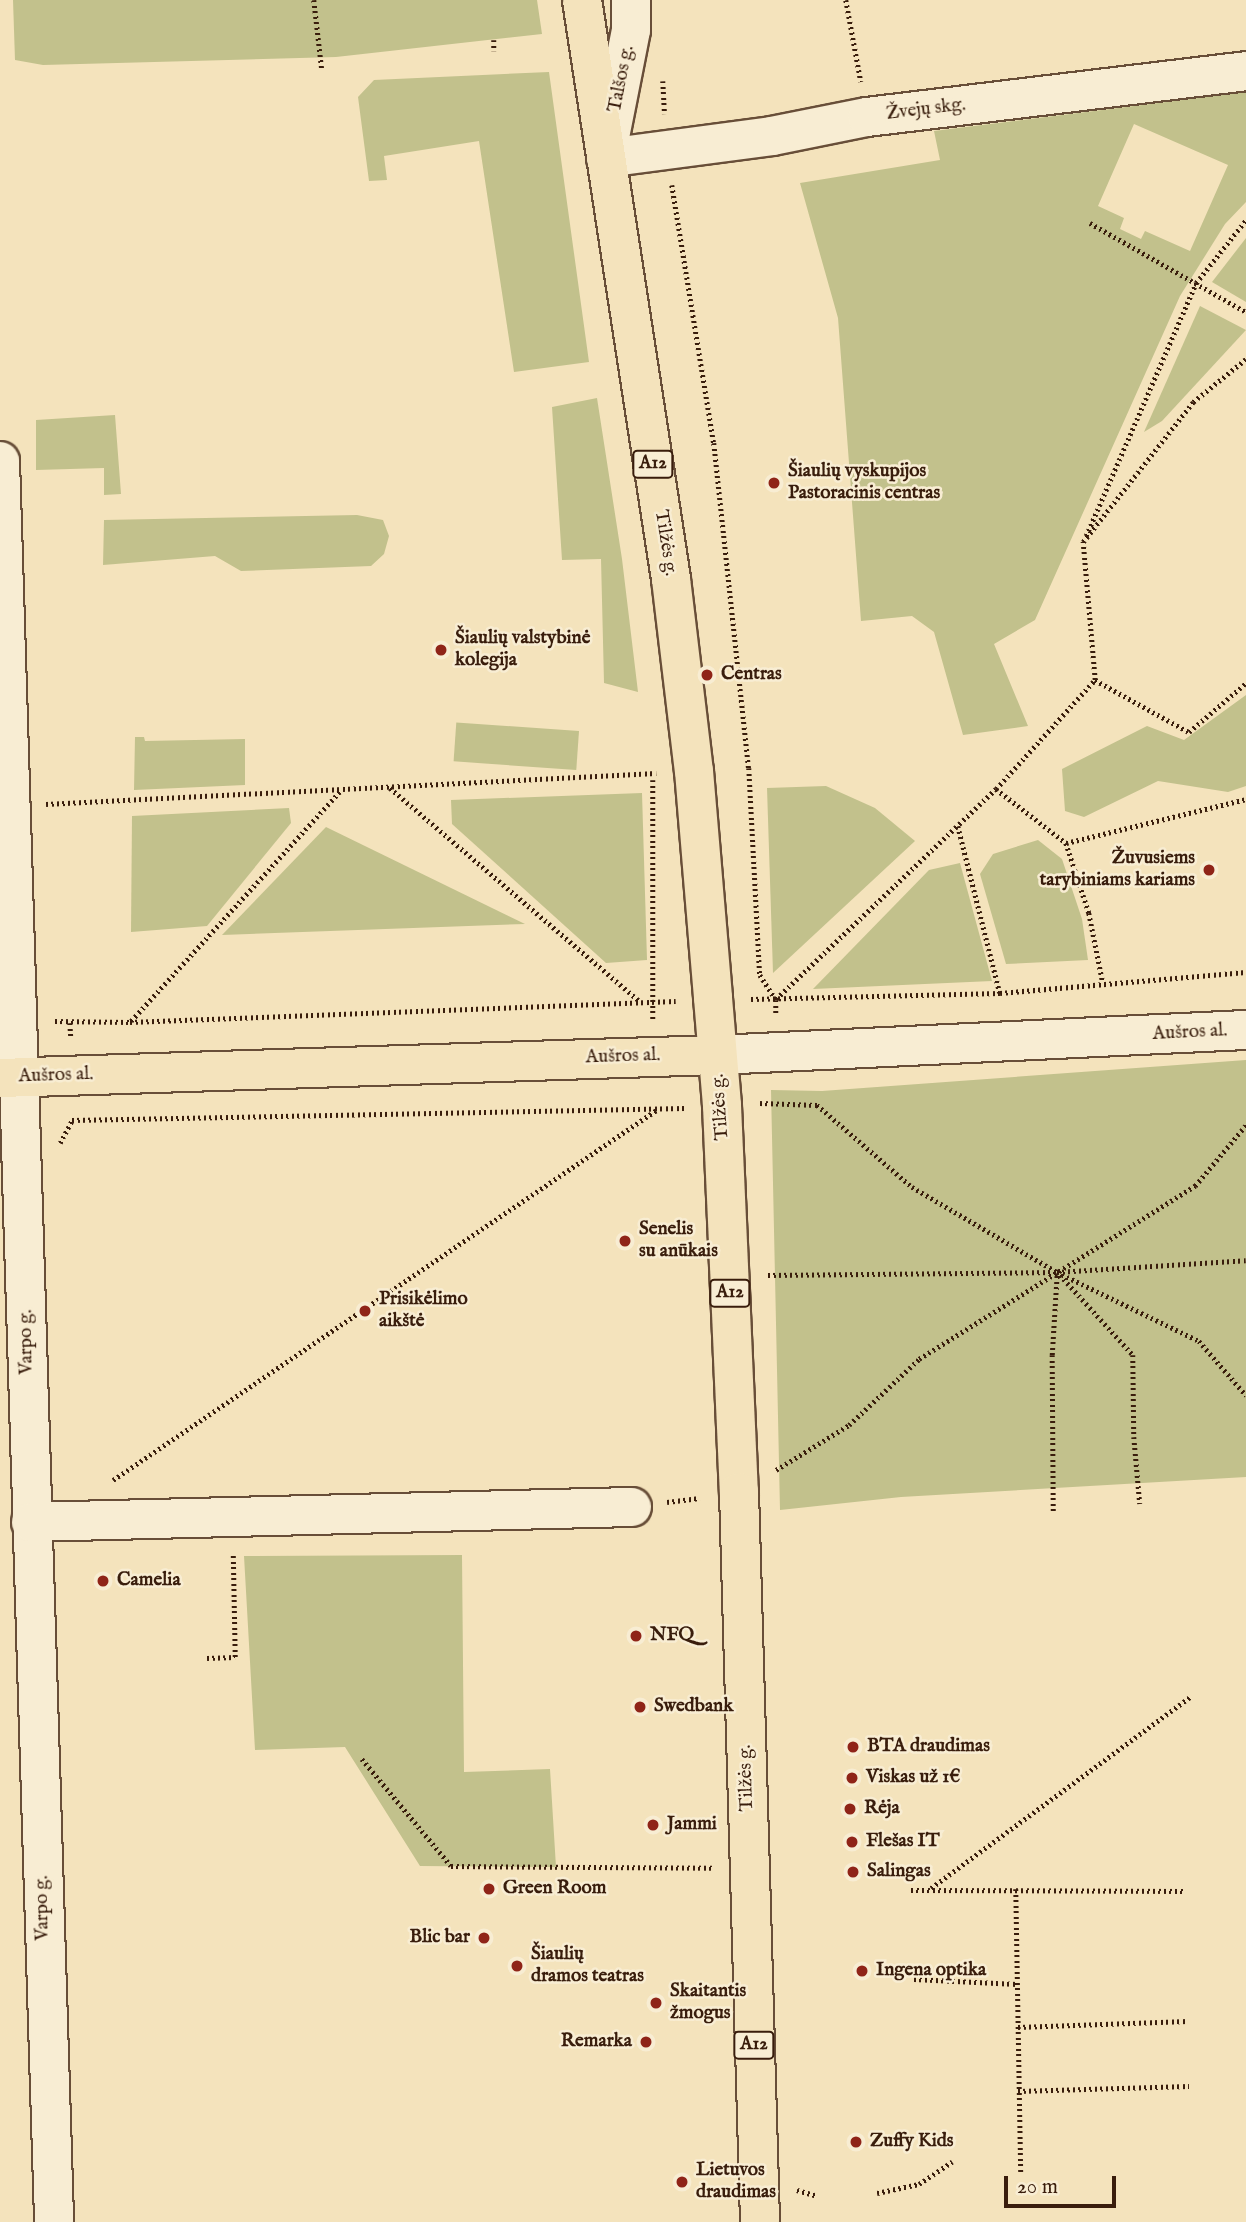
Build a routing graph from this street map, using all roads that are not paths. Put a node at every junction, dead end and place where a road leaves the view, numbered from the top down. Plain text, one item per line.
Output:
1 (582, 0) edge
2 (631, 0) edge
3 (1246, 71) edge
4 (606, 158) junction
5 (0, 461) edge
6 (1246, 1030) edge
7 (718, 1055) junction
8 (8, 1077) edge
9 (632, 1507) road end
10 (31, 1522) junction
11 (54, 2222) edge
12 (760, 2222) edge

1 - 4 main road, Tilžės g. / A12
2 - 4 street, Talšos g.
3 - 4 street, Žvejų skg.
4 - 7 main road, Tilžės g. / A12
5 - 8 street, Varpo g.
6 - 7 street, Aušros al.
7 - 8 main road, Aušros al.
7 - 12 main road, Tilžės g. / A12
8 - 10 street, Varpo g.
9 - 10 street
10 - 11 street, Varpo g.

